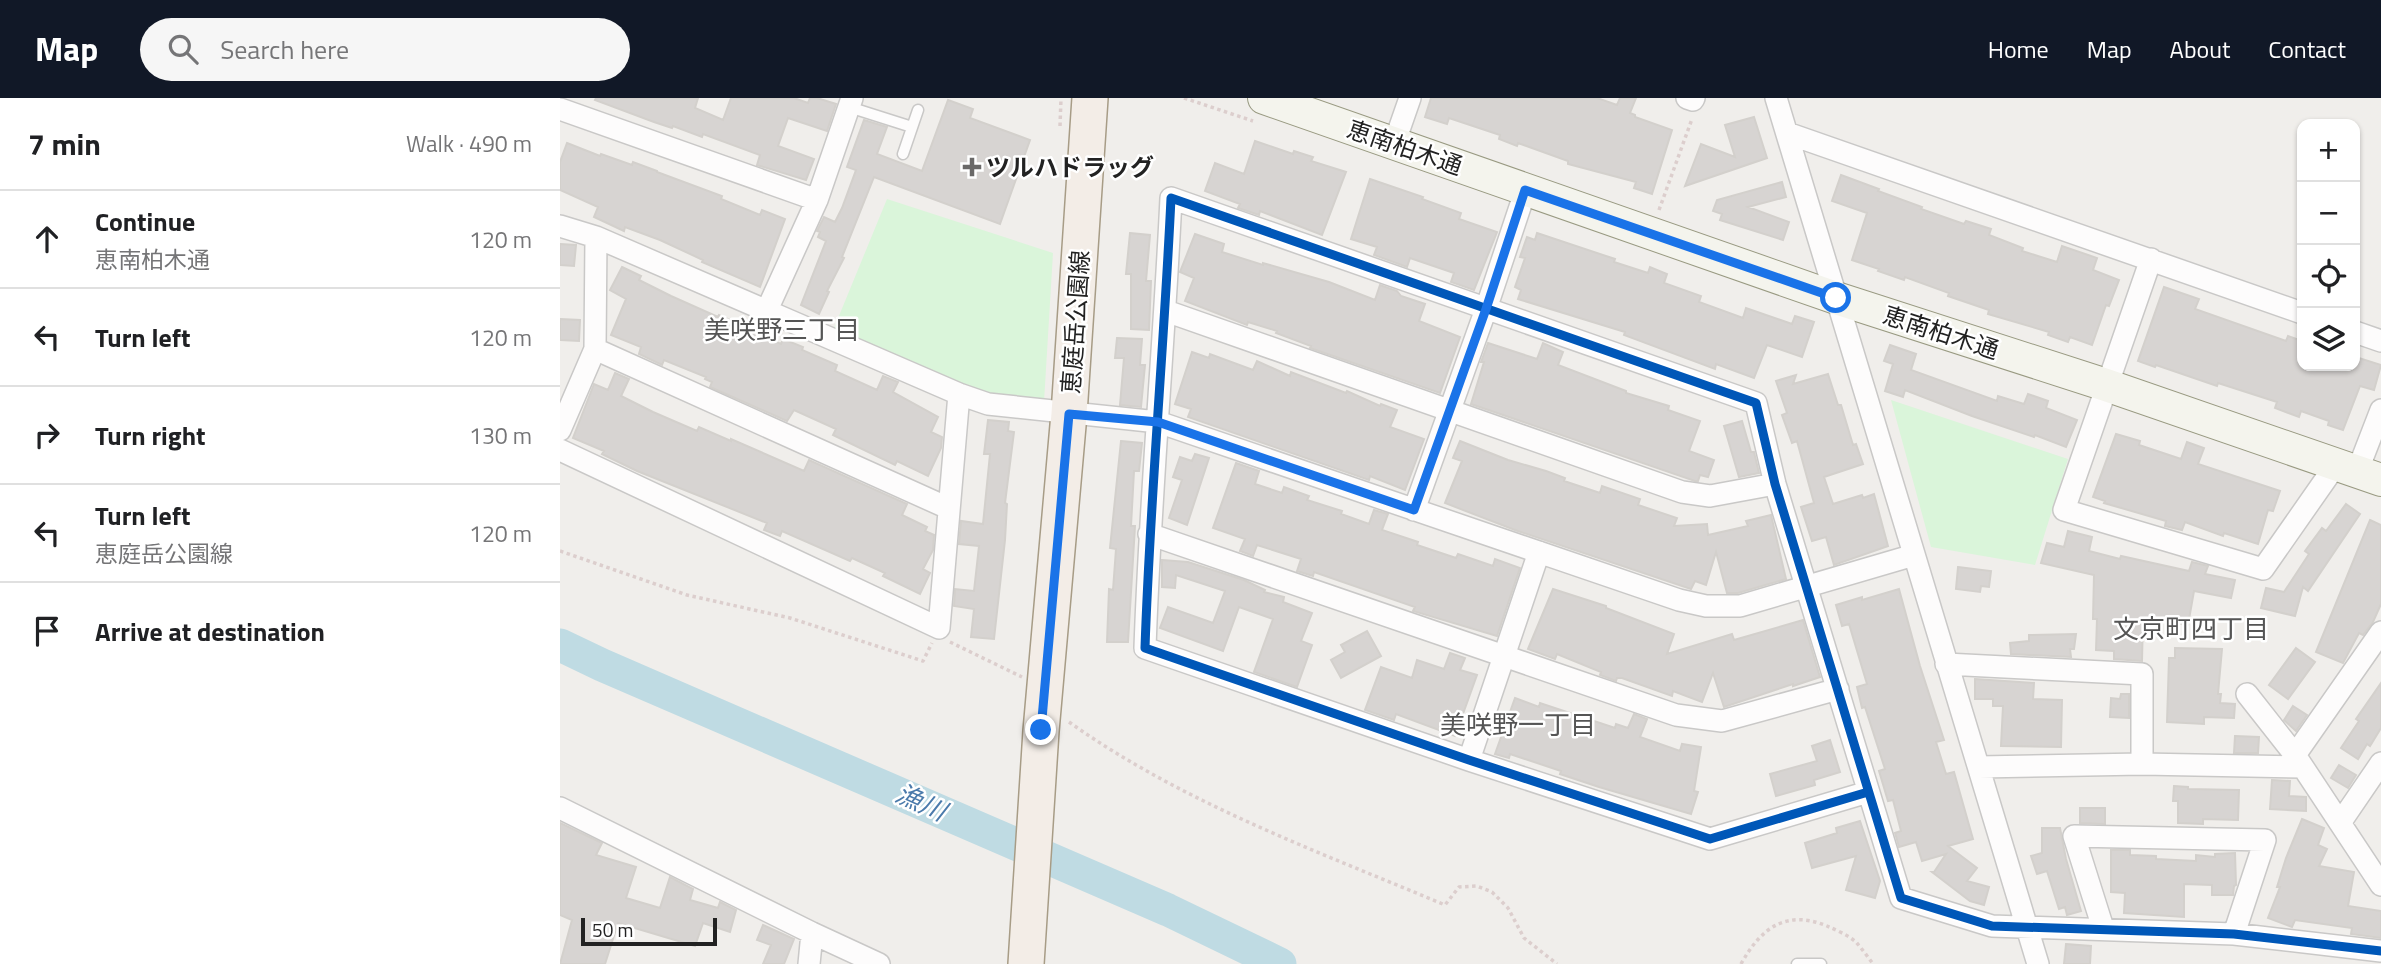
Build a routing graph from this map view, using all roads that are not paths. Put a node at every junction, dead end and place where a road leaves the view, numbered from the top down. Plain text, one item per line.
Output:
1 (1090, 98) edge
2 (1264, 98) edge
3 (1410, 98) edge
4 (1776, 98) edge
5 (850, 102) edge
6 (560, 109) edge
7 (918, 110) dead end
8 (912, 127) junction
9 (1787, 133) junction
10 (1394, 144) junction
11 (903, 154) dead end
12 (1525, 190) junction
13 (817, 200) junction
14 (560, 226) edge
15 (596, 237) junction
16 (2151, 259) junction
17 (1836, 298) junction
18 (1486, 309) junction
19 (767, 310) junction
20 (1166, 311) junction
21 (2297, 311) edge
22 (2360, 334) edge
23 (2381, 341) edge
24 (595, 349) junction
25 (2106, 385) junction
26 (959, 394) junction
27 (1450, 411) junction
28 (2381, 411) edge
29 (1069, 414) junction
30 (1158, 422) junction
31 (560, 430) edge
32 (560, 450) edge
33 (2358, 473) edge
34 (1775, 484) junction
35 (948, 508) junction
36 (1414, 510) junction
37 (1149, 534) junction
38 (1539, 552) junction
39 (1914, 555) junction
40 (1807, 587) junction
41 (2381, 632) edge
42 (1505, 655) junction
43 (1946, 664) junction
44 (1838, 689) junction
45 (2247, 694) dead end
46 (1469, 760) junction
47 (2298, 761) junction
48 (2142, 764) junction
49 (1979, 767) junction
50 (2379, 769) edge
51 (1868, 792) junction
52 (560, 808) edge
53 (2340, 823) junction
54 (2381, 885) edge
55 (2026, 925) junction
56 (2103, 928) junction
57 (812, 933) junction
58 (2234, 934) junction
59 (2372, 954) edge
60 (809, 964) edge
61 (879, 964) edge
62 (1026, 964) edge
63 (1797, 964) edge
64 (1821, 964) edge
65 (2038, 964) edge

1 - 29 main road, 恵庭岳公園線
2 - 10 street, 恵南柏木通
3 - 10 street
4 - 9 street
5 - 8 lane
5 - 13 street
6 - 13 street
7 - 8 lane
8 - 11 lane
9 - 16 street
9 - 17 street
10 - 12 street, 恵南柏木通
12 - 17 street, 恵南柏木通
12 - 18 street
13 - 19 street
14 - 15 street
15 - 19 street
15 - 24 street
16 - 21 street
16 - 25 street
17 - 25 street, 恵南柏木通
17 - 39 street
18 - 20 street
18 - 27 street
18 - 34 street
19 - 26 street
20 - 27 street
20 - 30 street
22 - 23 street
24 - 31 street
24 - 35 street
25 - 33 street, 恵南柏木通
25 - 33 street
26 - 29 street
26 - 35 street
27 - 34 street
27 - 36 street
28 - 33 street
29 - 30 street
29 - 62 main road, 恵庭岳公園線
30 - 36 street
30 - 37 street
32 - 35 street
34 - 40 street
36 - 38 street
37 - 42 street
37 - 46 street
38 - 40 street
38 - 42 street
39 - 40 street
39 - 43 street
40 - 44 street
41 - 47 street
42 - 44 street
42 - 46 street
43 - 48 street
43 - 49 street
44 - 51 street
45 - 47 street
46 - 51 street
47 - 48 street
47 - 53 street
48 - 49 street
49 - 55 street
50 - 53 street
51 - 55 street
52 - 57 street
53 - 54 street
55 - 56 street
55 - 65 street
56 - 58 street
56 - 58 street
57 - 60 street
57 - 61 street
58 - 59 street
63 - 64 lane

